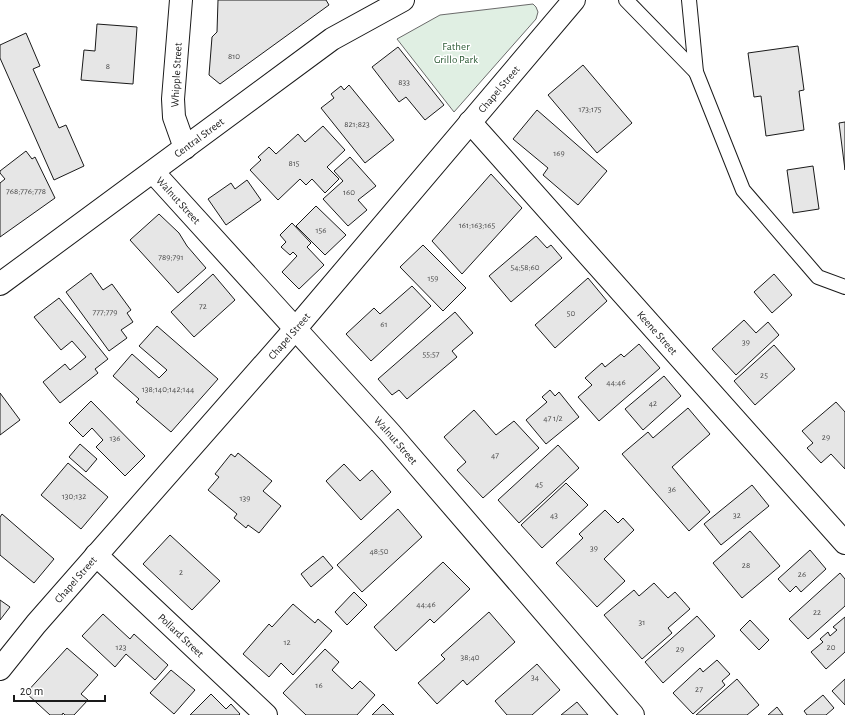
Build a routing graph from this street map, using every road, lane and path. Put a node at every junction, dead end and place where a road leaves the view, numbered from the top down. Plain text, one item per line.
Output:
1 (181, 0) edge
2 (403, 0) edge
3 (574, 0) edge
4 (626, 0) edge
5 (689, 0) edge
6 (696, 72) junction
7 (470, 122) junction
8 (185, 148) junction
9 (153, 172) junction
10 (0, 284) edge
11 (845, 287) edge
12 (296, 328) junction
13 (845, 543) edge
14 (96, 555) junction
15 (0, 668) edge
16 (266, 715) edge
17 (632, 715) edge

1 - 8 street, Whipple Street
2 - 8 street, Central Street
3 - 7 street, Chapel Street
4 - 6 lane
5 - 6 lane
6 - 11 lane
7 - 12 street, Chapel Street
7 - 13 street, Keene Street
8 - 9 street, Central Street
9 - 10 street, Central Street
9 - 12 street, Walnut Street
12 - 14 street, Chapel Street
12 - 17 street, Walnut Street
14 - 15 street, Chapel Street
14 - 16 street, Pollard Street

